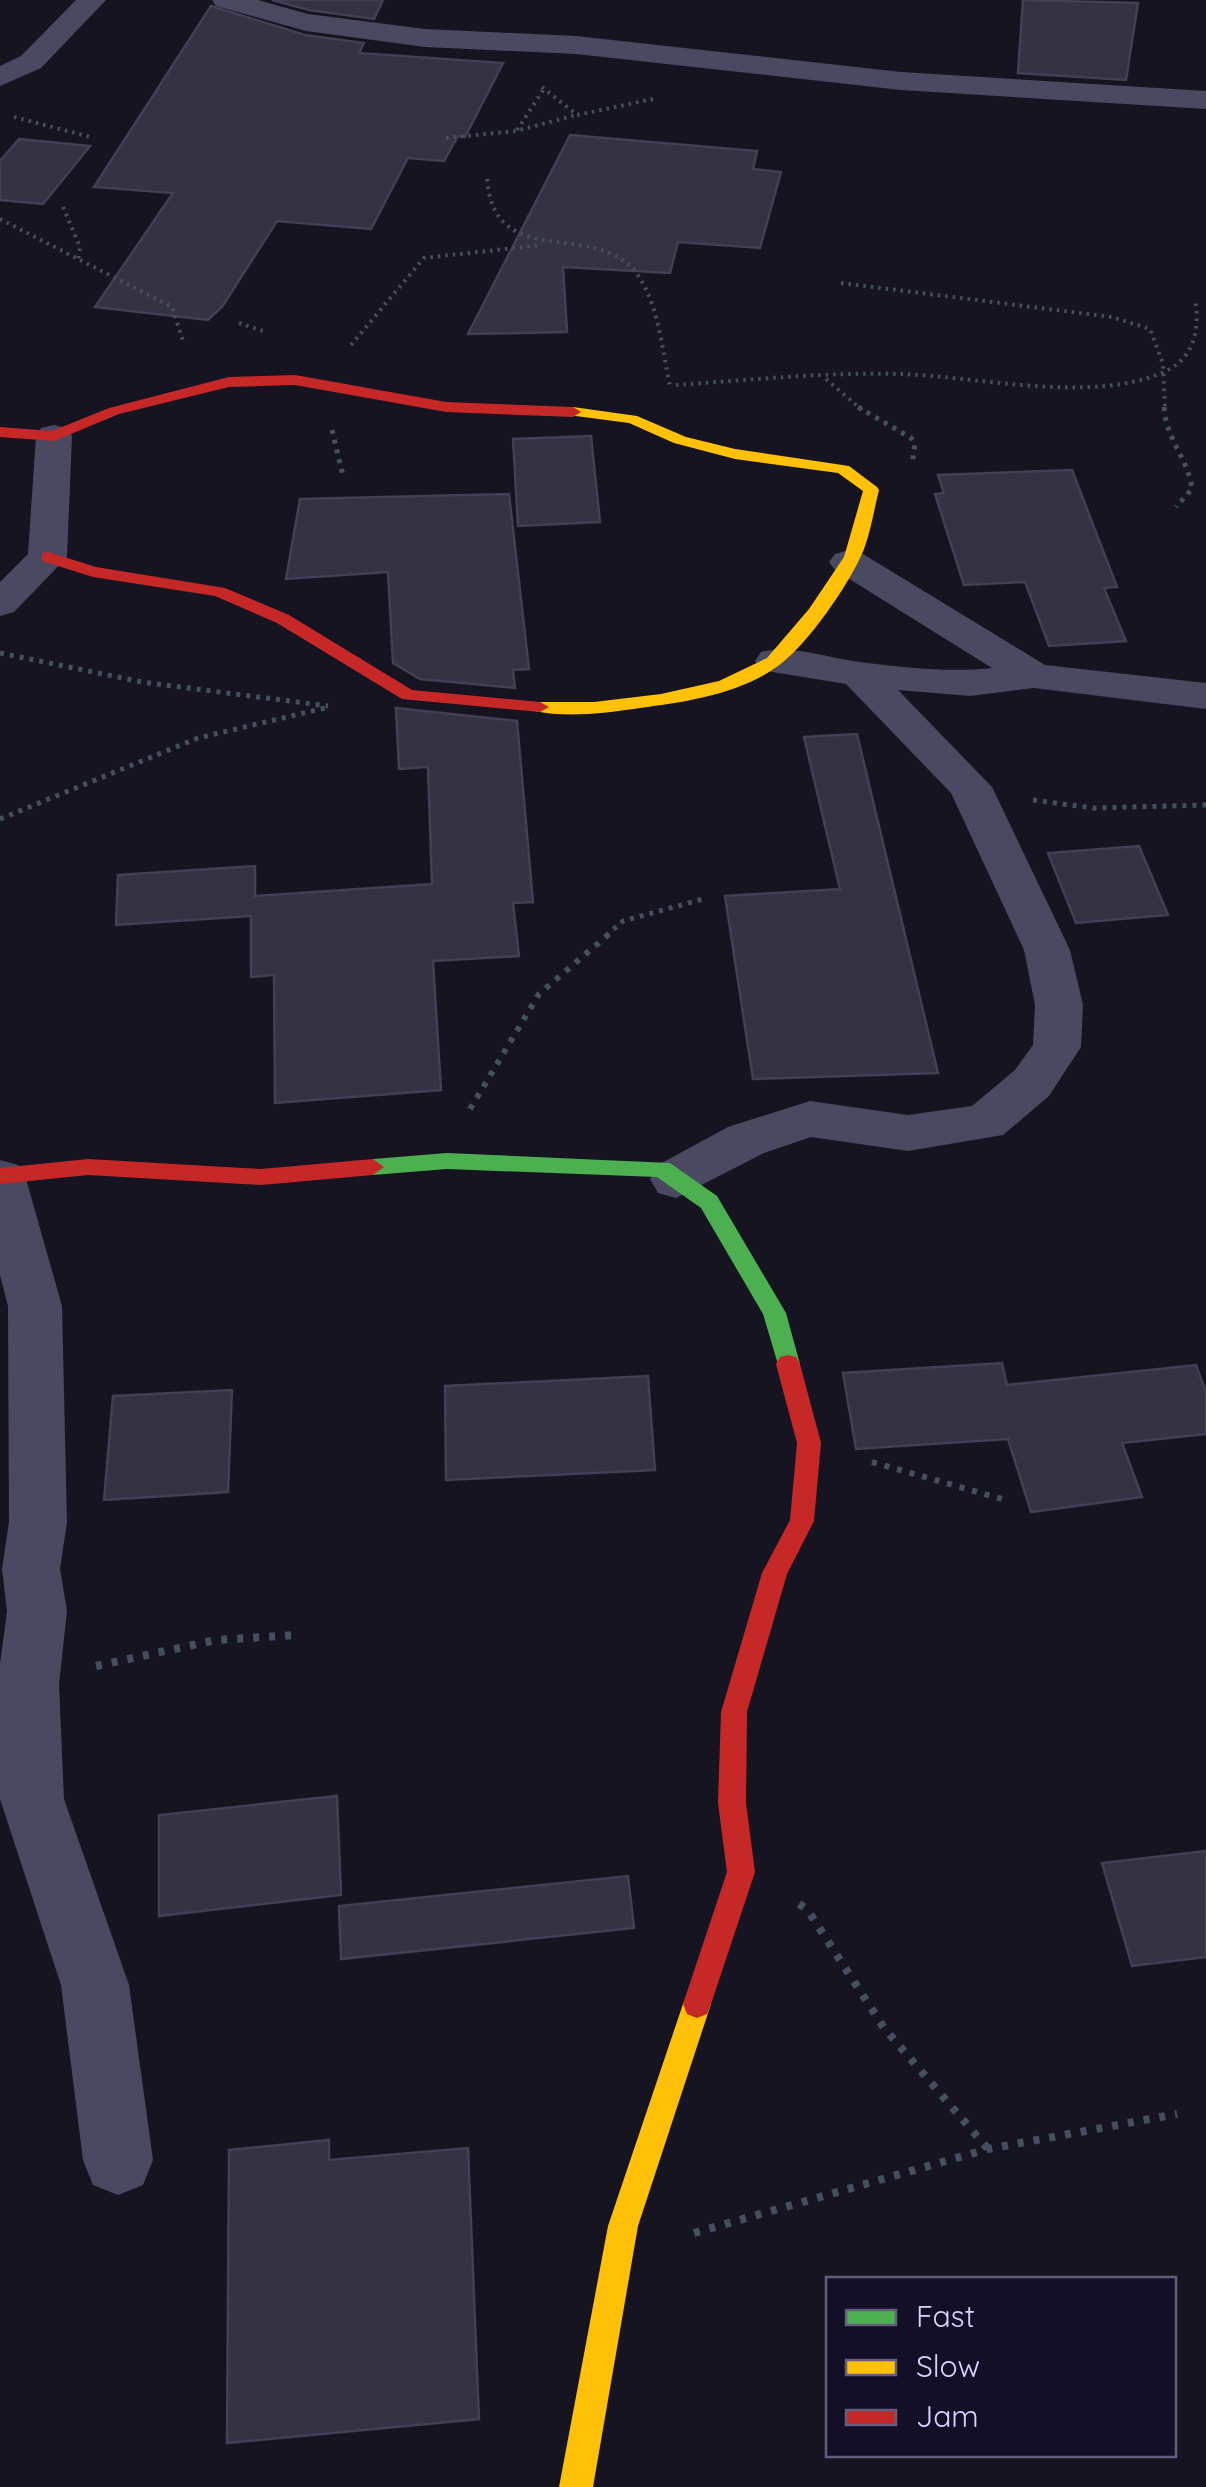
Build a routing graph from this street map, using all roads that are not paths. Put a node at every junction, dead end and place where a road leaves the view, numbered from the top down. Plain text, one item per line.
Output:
1 (92, 0) edge
2 (226, 0) edge
3 (0, 76) edge
4 (1206, 100) edge
5 (0, 432) edge
6 (54, 436) junction
7 (48, 557) junction
8 (849, 562) junction
9 (0, 604) edge
10 (775, 661) junction
11 (859, 674) junction
12 (1034, 676) junction
13 (1206, 696) edge
14 (0, 1177) edge
15 (676, 1179) junction
16 (118, 2160) dead end
17 (576, 2487) edge

1 - 3 street
2 - 4 street
5 - 6 street
6 - 7 street
6 - 8 street
7 - 9 street
7 - 10 street
8 - 10 street
8 - 12 street
10 - 11 street
11 - 12 street
11 - 15 street
12 - 13 street
14 - 15 street
14 - 16 street
15 - 17 street

